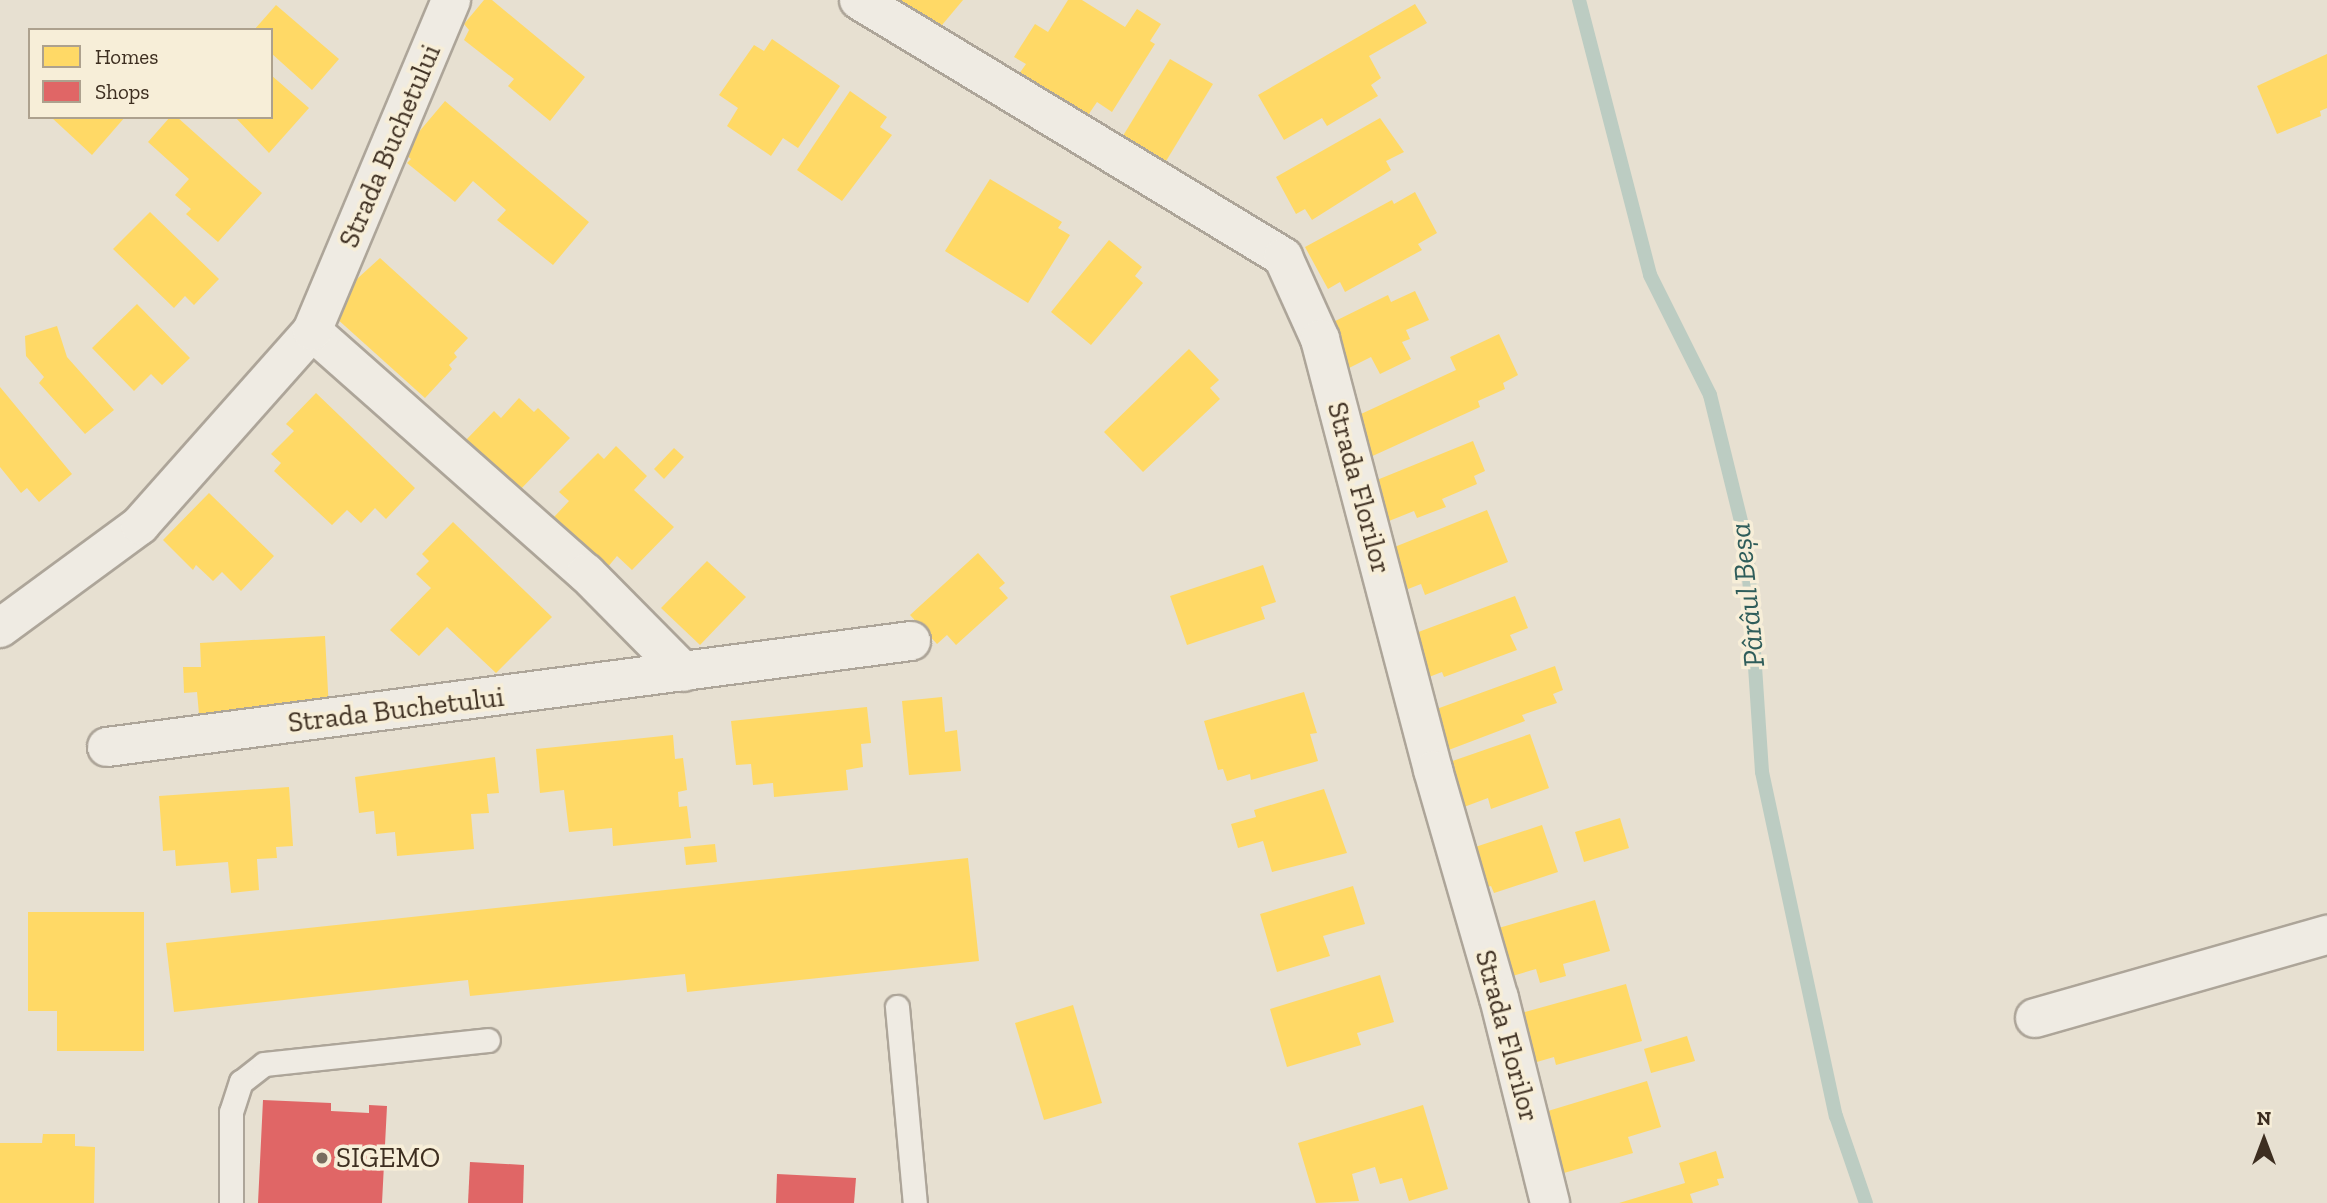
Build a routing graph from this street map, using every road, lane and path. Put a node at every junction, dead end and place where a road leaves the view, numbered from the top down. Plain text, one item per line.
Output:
1 (451, 0) edge
2 (859, 0) edge
3 (312, 331) junction
4 (0, 628) edge
5 (911, 641) dead end
6 (684, 672) junction
7 (107, 747) dead end
8 (2327, 934) edge
9 (897, 1007) dead end
10 (2035, 1018) dead end
11 (488, 1041) dead end
12 (230, 1203) edge
13 (915, 1203) edge
14 (1550, 1203) edge

1 - 3 street, Strada Buchetului
2 - 14 street, Strada Florilor
3 - 4 street, Strada Buchetului
3 - 6 street
5 - 6 street, Strada Buchetului
6 - 7 street, Strada Buchetului
8 - 10 street
9 - 13 lane
11 - 12 lane

